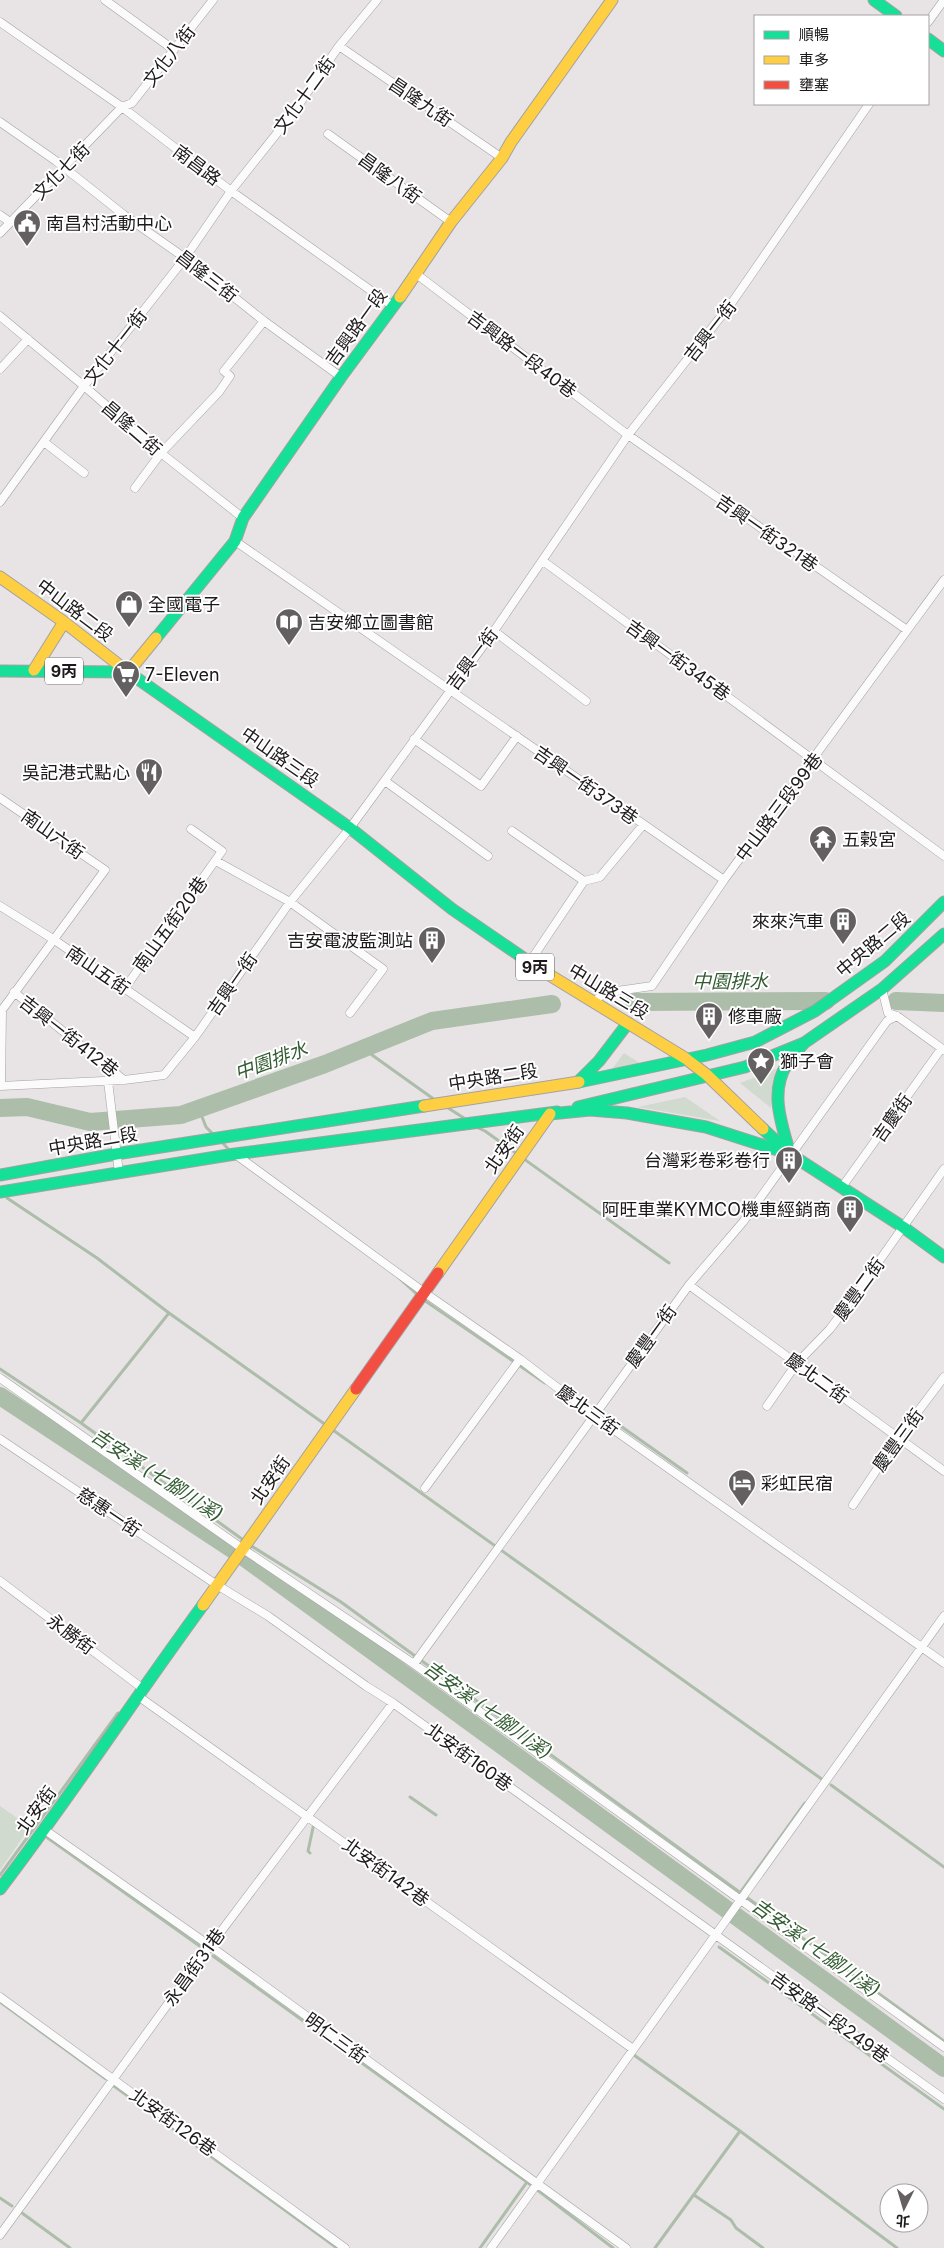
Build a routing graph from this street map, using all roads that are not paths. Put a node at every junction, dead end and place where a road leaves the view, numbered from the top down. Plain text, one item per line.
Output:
1 (105, 0) edge
2 (214, 0) edge
3 (377, 0) edge
4 (612, 0) edge
5 (874, 0) edge
6 (944, 0) edge
7 (895, 15) edge
8 (929, 21) edge
9 (0, 22) edge
10 (929, 40) edge
11 (339, 46) junction
12 (174, 50) junction
13 (944, 51) edge
14 (868, 105) edge
15 (122, 108) junction
16 (0, 122) edge
17 (328, 134) dead end
18 (502, 158) junction
19 (63, 168) junction
20 (231, 191) junction
21 (0, 215) edge
22 (10, 222) junction
23 (451, 222) junction
24 (0, 233) edge
25 (185, 258) junction
26 (415, 273) junction
27 (394, 307) junction
28 (0, 316) edge
29 (264, 321) junction
30 (28, 339) junction
31 (0, 369) edge
32 (341, 377) junction
33 (84, 386) junction
34 (628, 435) junction
35 (44, 442) junction
36 (161, 453) junction
37 (84, 473) dead end
38 (0, 486) edge
39 (135, 488) dead end
40 (8, 493) junction
41 (0, 502) edge
42 (244, 518) junction
43 (235, 541) junction
44 (543, 561) junction
45 (0, 577) edge
46 (944, 580) edge
47 (64, 622) junction
48 (907, 630) junction
49 (494, 631) junction
50 (34, 670) junction
51 (0, 672) edge
52 (128, 672) junction
53 (450, 688) junction
54 (586, 701) dead end
55 (517, 736) junction
56 (414, 739) junction
57 (814, 760) junction
58 (384, 781) junction
59 (0, 798) edge
60 (643, 825) junction
61 (350, 828) junction
62 (191, 830) dead end
63 (512, 831) dead end
64 (488, 856) dead end
65 (944, 856) edge
66 (216, 860) junction
67 (724, 880) junction
68 (584, 881) junction
69 (290, 902) junction
70 (944, 902) edge
71 (0, 906) edge
72 (944, 934) edge
73 (53, 939) junction
74 (529, 963) junction
75 (125, 988) junction
76 (882, 989) junction
77 (14, 992) junction
78 (594, 1003) junction
79 (1, 1009) edge
80 (350, 1013) dead end
81 (897, 1016) junction
82 (0, 1021) edge
83 (628, 1024) junction
84 (195, 1037) junction
85 (804, 1043) junction
86 (943, 1049) edge
87 (685, 1058) junction
88 (707, 1075) junction
89 (124, 1080) junction
90 (578, 1082) junction
91 (108, 1083) junction
92 (0, 1086) edge
93 (550, 1114) junction
94 (116, 1154) junction
95 (235, 1154) junction
96 (790, 1154) junction
97 (944, 1169) edge
98 (119, 1173) junction
99 (0, 1175) edge
100 (842, 1186) junction
101 (0, 1192) edge
102 (903, 1227) junction
103 (944, 1258) edge
104 (689, 1285) junction
105 (425, 1293) junction
106 (520, 1359) junction
107 (798, 1363) junction
108 (944, 1377) edge
109 (0, 1378) edge
110 (767, 1406) dead end
111 (593, 1415) junction
112 (898, 1438) junction
113 (0, 1439) edge
114 (944, 1471) edge
115 (425, 1488) dead end
116 (853, 1505) dead end
117 (240, 1554) junction
118 (0, 1581) edge
119 (220, 1582) junction
120 (944, 1616) edge
121 (922, 1647) junction
122 (944, 1663) edge
123 (414, 1664) junction
124 (140, 1692) junction
125 (393, 1703) junction
126 (307, 1815) junction
127 (45, 1830) junction
128 (0, 1888) edge
129 (740, 1901) junction
130 (717, 1935) junction
131 (210, 1946) junction
132 (0, 1997) edge
133 (944, 2047) edge
134 (632, 2049) junction
135 (113, 2079) junction
136 (944, 2099) edge
137 (534, 2186) junction
138 (0, 2235) edge
139 (345, 2248) edge
140 (491, 2248) edge
141 (626, 2248) edge

1 - 12 street
2 - 12 street, 文化八街
3 - 11 street, 文化十二街
4 - 18 street, 吉興路一段
5 - 7 street
6 - 8 street
9 - 15 street, 南昌路
10 - 13 street
11 - 18 street, 昌隆九街
11 - 20 street, 文化十二街
12 - 15 street, 文化八街
14 - 34 street, 吉興一街
15 - 19 street, 文化七街
15 - 20 street, 南昌路
16 - 19 street, 昌隆三街
17 - 23 street, 昌隆八街
18 - 23 street, 吉興路一段
19 - 22 street, 文化七街
19 - 25 street, 昌隆三街
20 - 25 street, 文化十一街
20 - 27 street, 南昌路
21 - 22 street
22 - 24 street, 文化七街
23 - 26 street, 吉興路一段
25 - 29 street, 昌隆三街
25 - 33 street, 文化十一街
26 - 27 street, 吉興路一段
26 - 34 street, 吉興路一段40巷
27 - 32 street, 吉興路一段
28 - 30 street, 昌隆二街
29 - 32 street, 昌隆三街
29 - 36 street
30 - 31 street
30 - 33 street, 昌隆二街
32 - 42 street, 吉興路一段
33 - 35 street, 文化十一街
33 - 36 street, 昌隆二街
34 - 44 street, 吉興一街
34 - 48 street, 吉興一街321巷
35 - 37 street
35 - 40 street, 文化十一街
36 - 39 street
36 - 42 street, 昌隆二街
38 - 40 street
40 - 41 street, 文化十一街
42 - 43 street, 吉興路一段
43 - 52 street, 吉興路一段
43 - 53 street, 吉興一街373巷
44 - 49 street, 吉興一街
44 - 57 street, 吉興一街345巷
45 - 47 street, 中山路二段
46 - 48 street, 中山路三段99巷
47 - 50 street
47 - 52 street, 中山路二段
48 - 57 street, 中山路三段99巷
49 - 53 street, 吉興一街
49 - 54 street
50 - 51 street, 9丙
50 - 52 street, 9丙
52 - 61 street, 中山路三段 / 9丙
53 - 55 street, 吉興一街373巷
53 - 56 street, 吉興一街
55 - 56 street
55 - 60 street, 吉興一街373巷
56 - 58 street, 吉興一街
57 - 65 street, 吉興一街345巷
57 - 67 street, 中山路三段99巷
58 - 61 street, 吉興一街
58 - 64 street
59 - 73 street, 南山六街
60 - 67 street, 吉興一街373巷
60 - 68 street
61 - 69 street, 吉興一街
61 - 74 street, 中山路三段 / 9丙
62 - 66 street
63 - 68 street
66 - 69 street
66 - 75 street, 南山五街20巷
67 - 78 street, 中山路三段99巷
68 - 74 street
69 - 80 street
69 - 84 street, 吉興一街
70 - 87 street, 中央路二段
71 - 73 street, 南山五街
72 - 76 street, 中央路二段
73 - 75 street, 南山五街
73 - 77 street
74 - 78 street, 中山路三段 / 9丙
75 - 84 street, 南山五街
76 - 81 street
76 - 85 street, 中央路二段
77 - 79 street
77 - 89 street, 吉興一街412巷
78 - 83 street, 中山路三段 / 9丙
79 - 82 street
81 - 86 street
81 - 96 street, 慶豐一街
82 - 92 street
83 - 87 street, 中山路三段 / 9丙
83 - 90 street
84 - 89 street, 吉興一街
85 - 88 street, 中央路二段
85 - 96 street
86 - 100 street, 吉慶街
87 - 88 street, 中山路三段 / 9丙
87 - 90 street, 中央路二段
88 - 93 street, 中央路二段
88 - 96 street, 中山路三段 / 9丙
89 - 91 street, 吉興一街
90 - 94 street, 中央路二段
91 - 92 street, 吉興一街
91 - 94 street
93 - 95 street, 中央路二段
93 - 96 street
93 - 105 street, 北安街
94 - 98 street
94 - 99 street, 中央路二段
95 - 98 street, 中央路二段
95 - 105 street, 慶北三街
96 - 100 street, 中山路三段 / 9丙
96 - 104 street, 慶豐一街
97 - 102 street, 慶豐二街
98 - 101 street, 中央路二段
100 - 102 street, 中山路三段 / 9丙
102 - 103 street, 中山路三段 / 9丙
102 - 107 street, 慶豐二街
104 - 107 street, 慶北二街
104 - 111 street, 慶豐一街
105 - 106 street, 慶北三街
105 - 117 street, 北安街
106 - 111 street, 慶北三街
106 - 115 street
107 - 110 street, 慶豐二街
107 - 112 street, 慶北二街
108 - 112 street, 慶豐三街
109 - 117 street
111 - 121 street, 慶北三街
111 - 123 street, 慶豐一街
112 - 114 street, 慶北二街
112 - 116 street, 慶豐三街
113 - 119 street, 慈惠一街
117 - 119 street, 北安街
117 - 123 street
118 - 124 street, 永勝街
119 - 124 street, 北安街
119 - 125 street, 北安街160巷
120 - 121 street
121 - 122 street, 慶北三街
121 - 129 street
123 - 129 street
124 - 126 street, 北安街142巷
124 - 127 street, 北安街
125 - 126 street, 永昌街31巷
125 - 130 street, 北安街160巷
126 - 131 street, 永昌街31巷
126 - 134 street, 北安街142巷
127 - 128 street, 北安街
127 - 131 street, 明仁三街
129 - 130 street
129 - 133 street
130 - 134 street
130 - 136 street, 吉安路一段249巷
131 - 135 street, 永昌街31巷
131 - 137 street, 明仁三街
132 - 135 street, 北安街126巷
134 - 137 street
135 - 138 street, 永昌街31巷
135 - 139 street, 北安街126巷
137 - 140 street
137 - 141 street, 明仁三街

